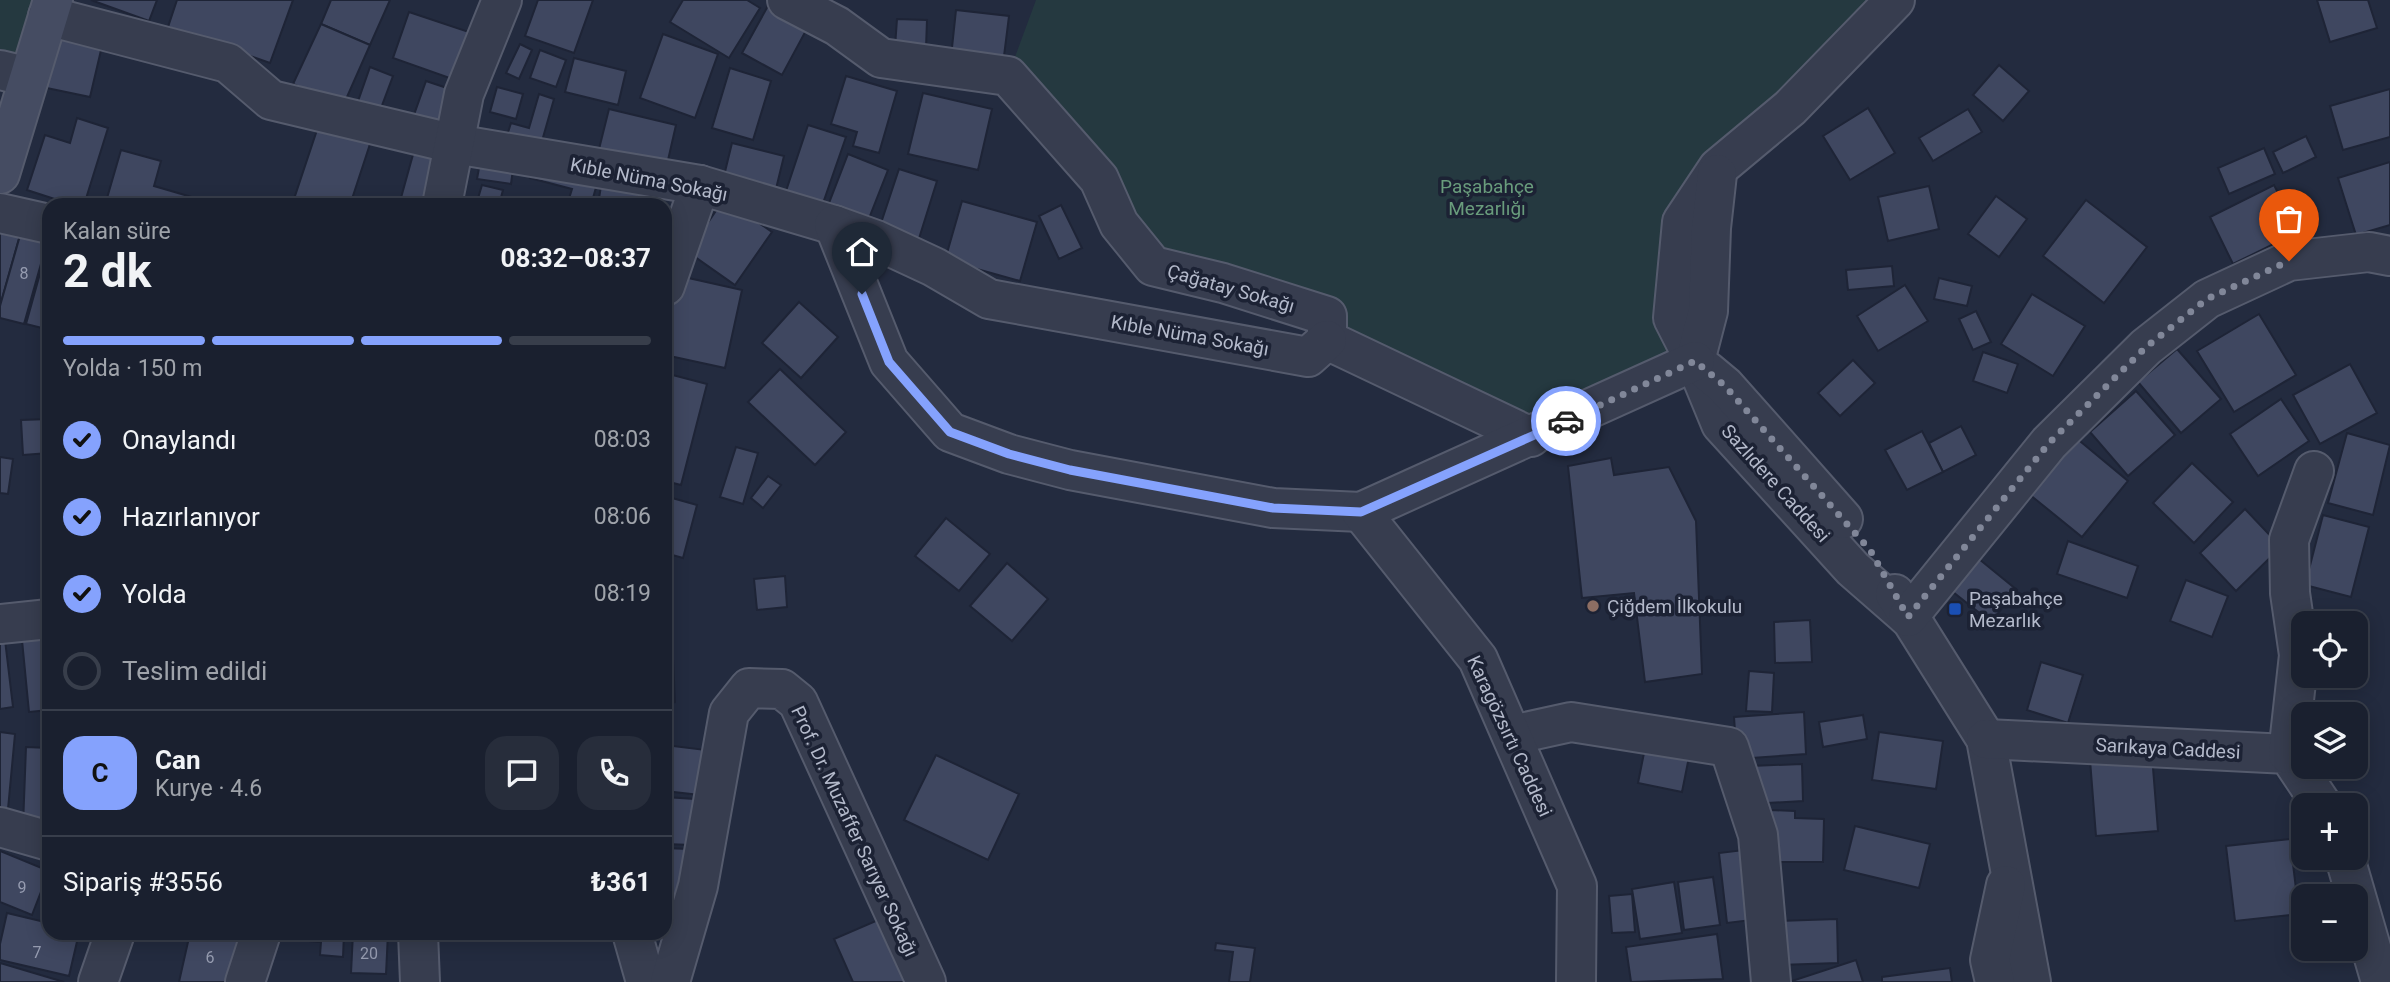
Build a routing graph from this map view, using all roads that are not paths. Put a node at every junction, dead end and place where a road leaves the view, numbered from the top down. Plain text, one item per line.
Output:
1 (502, 0) edge
2 (787, 0) edge
3 (1895, 0) edge
4 (51, 8) edge
5 (14, 74) edge
6 (455, 144) junction
7 (0, 174) edge
8 (700, 185) junction
9 (443, 198) edge
10 (0, 213) edge
11 (42, 222) edge
12 (835, 225) junction
13 (2390, 256) edge
14 (672, 266) edge
15 (1327, 341) junction
16 (1695, 361) junction
17 (1531, 437) junction
18 (2314, 471) dead end
19 (1361, 512) junction
20 (1908, 617) junction
21 (42, 620) edge
22 (0, 624) edge
23 (1512, 735) junction
24 (1986, 739) junction
25 (2288, 754) junction
26 (2314, 793) edge
27 (0, 827) edge
28 (42, 839) edge
29 (2010, 867) junction
30 (2348, 870) edge
31 (113, 940) edge
32 (259, 940) edge
33 (418, 940) edge
34 (634, 940) edge
35 (97, 982) edge
36 (245, 982) edge
37 (420, 982) edge
38 (646, 982) edge
39 (670, 982) edge
40 (926, 982) edge
41 (1576, 982) edge
42 (1771, 982) edge
43 (1994, 982) edge
44 (2031, 982) edge
45 (2381, 982) edge

1 - 6 street
2 - 15 street, Çağatay Sokağı
3 - 16 street
4 - 5 main road
4 - 6 street, Kıble Nüma Sokağı
5 - 7 main road
6 - 8 street, Kıble Nüma Sokağı
6 - 9 street
8 - 12 street, Kıble Nüma Sokağı
8 - 14 street
10 - 11 street
12 - 15 street, Kıble Nüma Sokağı
12 - 19 street
13 - 20 street
15 - 17 street
16 - 17 street
16 - 20 street, Sazlıdere Caddesi
17 - 19 street
18 - 25 street
19 - 23 street, Karagözsırtı Caddesi
20 - 24 street, Sazlıdere Caddesi
21 - 22 street
23 - 41 street, Karagözsırtı Caddesi
23 - 42 street
24 - 25 street, Sarıkaya Caddesi
24 - 29 street, Sazlıdere Caddesi
25 - 26 street
27 - 28 street
29 - 43 street
29 - 44 street, Sazlıdere Caddesi
30 - 45 street
31 - 35 street
32 - 36 street
33 - 37 street
34 - 38 street
39 - 40 street, Prof. Dr. Muzaffer Sarıyer Sokağı

